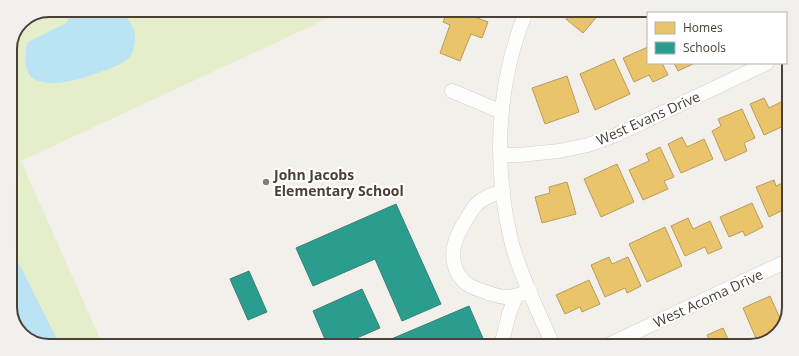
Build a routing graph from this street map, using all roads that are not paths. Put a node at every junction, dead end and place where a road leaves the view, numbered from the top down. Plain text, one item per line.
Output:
1 (524, 17) edge
2 (765, 64) edge
3 (452, 91) dead end
4 (502, 112) junction
5 (500, 155) junction
6 (503, 191) junction
7 (782, 263) edge
8 (530, 291) junction
9 (516, 296) junction
10 (503, 339) edge
11 (550, 339) edge
12 (621, 339) edge

1 - 4 street
2 - 5 street, West Evans Drive
3 - 4 street
4 - 5 street
5 - 6 street
6 - 8 street
6 - 9 street
7 - 12 street, West Acoma Drive
8 - 9 street
8 - 11 street
9 - 10 street

